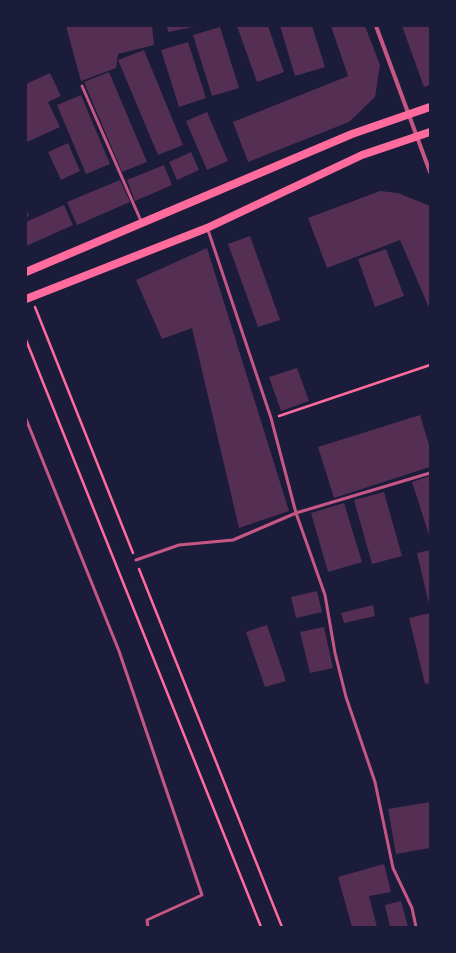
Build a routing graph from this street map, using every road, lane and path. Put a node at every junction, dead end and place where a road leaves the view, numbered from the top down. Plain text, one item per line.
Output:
1 (376, 26) edge
2 (82, 86) dead end
3 (430, 106) edge
4 (408, 114) junction
5 (430, 132) edge
6 (416, 137) junction
7 (430, 172) edge
8 (142, 223) junction
9 (207, 228) junction
10 (26, 272) edge
11 (28, 298) edge
12 (26, 340) edge
13 (430, 365) edge
14 (271, 418) junction
15 (26, 419) edge
16 (430, 473) edge
17 (296, 513) junction
18 (136, 560) junction
19 (148, 927) edge
20 (261, 927) edge
21 (282, 927) edge
22 (416, 927) edge

1 - 4 street
2 - 8 lane
3 - 4 main road
4 - 6 street
4 - 8 main road
5 - 6 main road
6 - 7 street
6 - 9 main road
8 - 10 main road
9 - 11 main road
9 - 14 lane
11 - 18 path
12 - 20 path
13 - 14 path
14 - 17 lane
15 - 19 lane
16 - 17 lane
17 - 18 lane
17 - 22 lane
18 - 21 path

